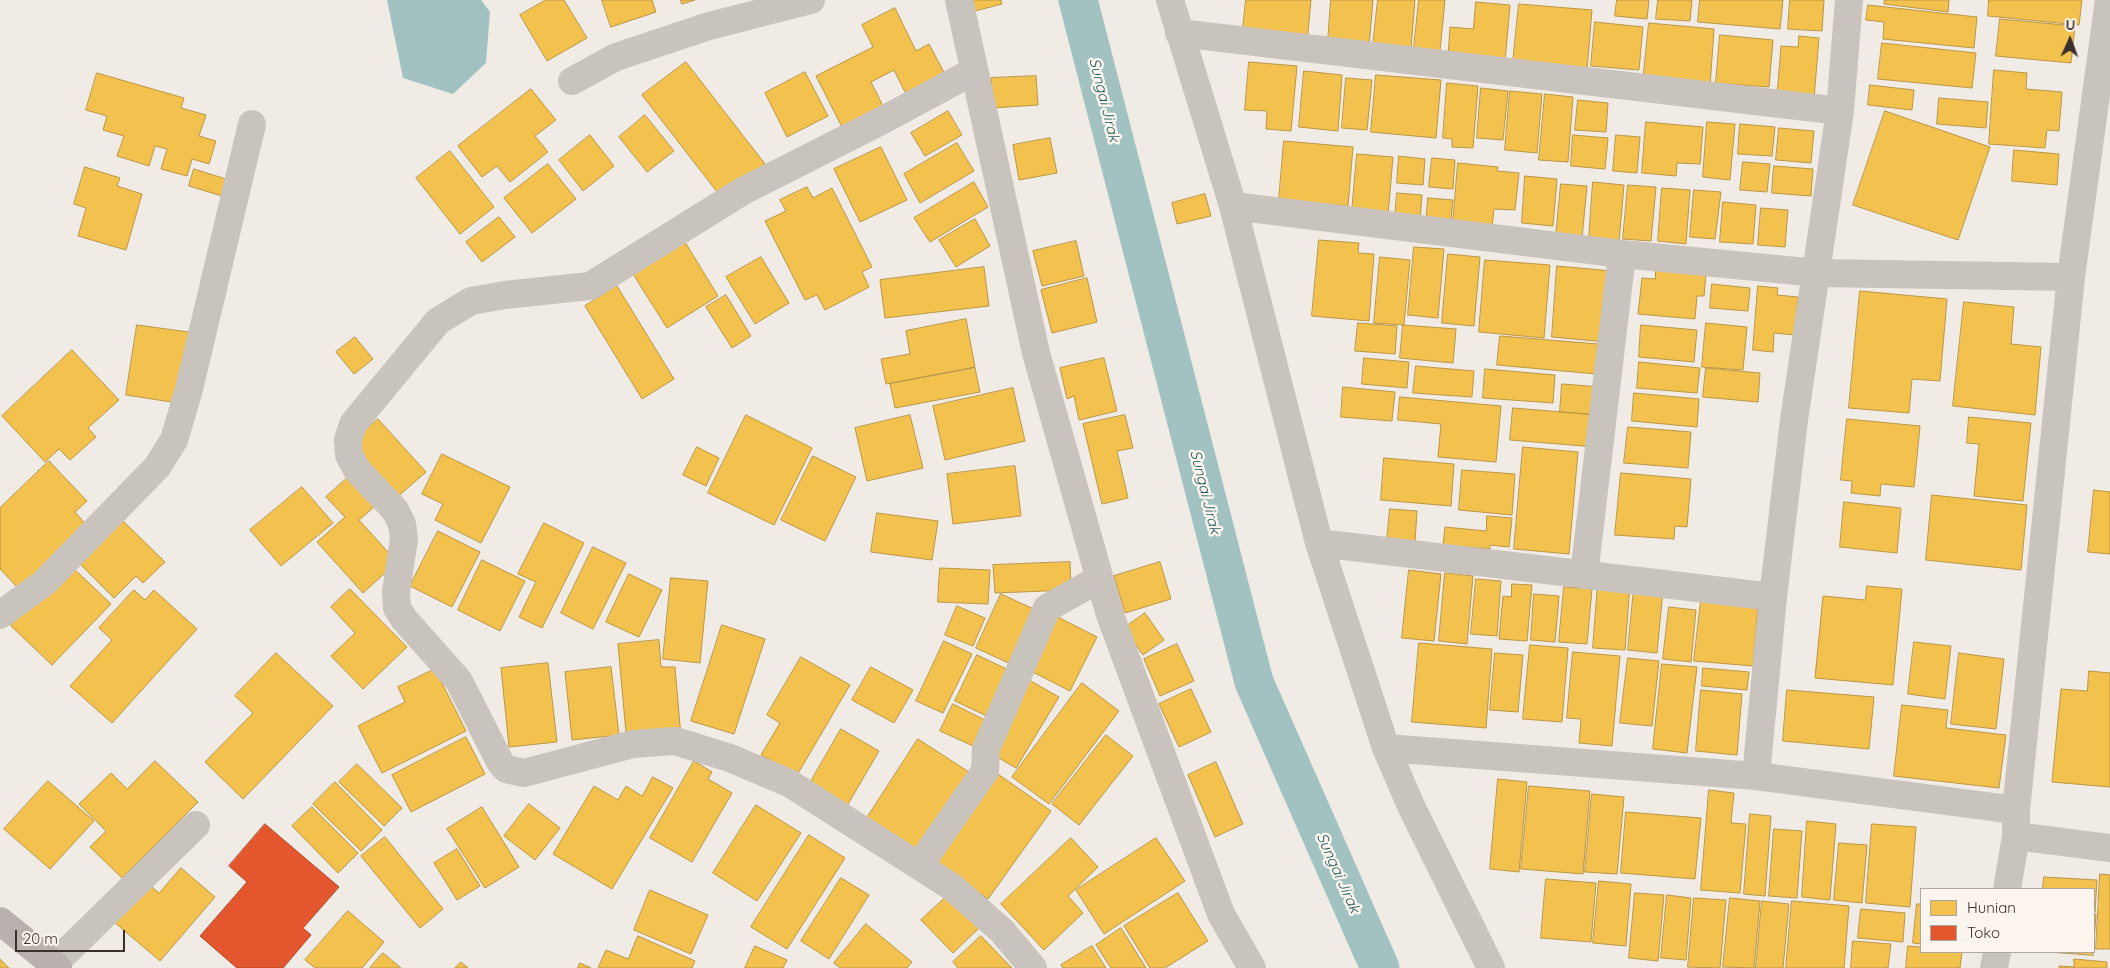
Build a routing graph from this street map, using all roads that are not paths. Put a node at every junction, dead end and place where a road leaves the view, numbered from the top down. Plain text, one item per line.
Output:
1 (811, 0) edge
2 (959, 0) edge
3 (1170, 0) edge
4 (1848, 0) edge
5 (2109, 0) edge
6 (1179, 33) junction
7 (974, 71) junction
8 (572, 81) dead end
9 (1840, 111) junction
10 (252, 124) dead end
11 (1233, 206) junction
12 (1622, 254) junction
13 (1817, 273) junction
14 (2071, 277) junction
15 (1319, 543) junction
16 (1584, 575) junction
17 (1100, 579) junction
18 (1773, 597) junction
19 (0, 615) edge
20 (1386, 748) junction
21 (1756, 776) junction
22 (2016, 823) junction
23 (196, 826) dead end
24 (2110, 848) edge
25 (919, 866) junction
26 (2007, 888) edge
27 (0, 921) edge
28 (1997, 953) edge
29 (56, 966) edge
30 (1033, 968) edge
31 (1252, 968) edge
32 (1491, 968) edge
33 (1994, 968) edge

1 - 8 street
2 - 7 street
3 - 6 street
4 - 9 street
5 - 14 street
6 - 9 street
6 - 11 street
7 - 17 street
7 - 25 street
9 - 13 street
10 - 19 street
11 - 12 street
11 - 15 street
12 - 13 street
12 - 16 street
13 - 14 street
13 - 18 street
14 - 22 street
15 - 16 street
15 - 20 street
16 - 18 street
17 - 25 street
17 - 31 street
18 - 21 street
20 - 21 street
20 - 32 street
21 - 22 street
22 - 24 street
22 - 26 street
23 - 29 street
25 - 30 street
27 - 29 main road
28 - 33 street

